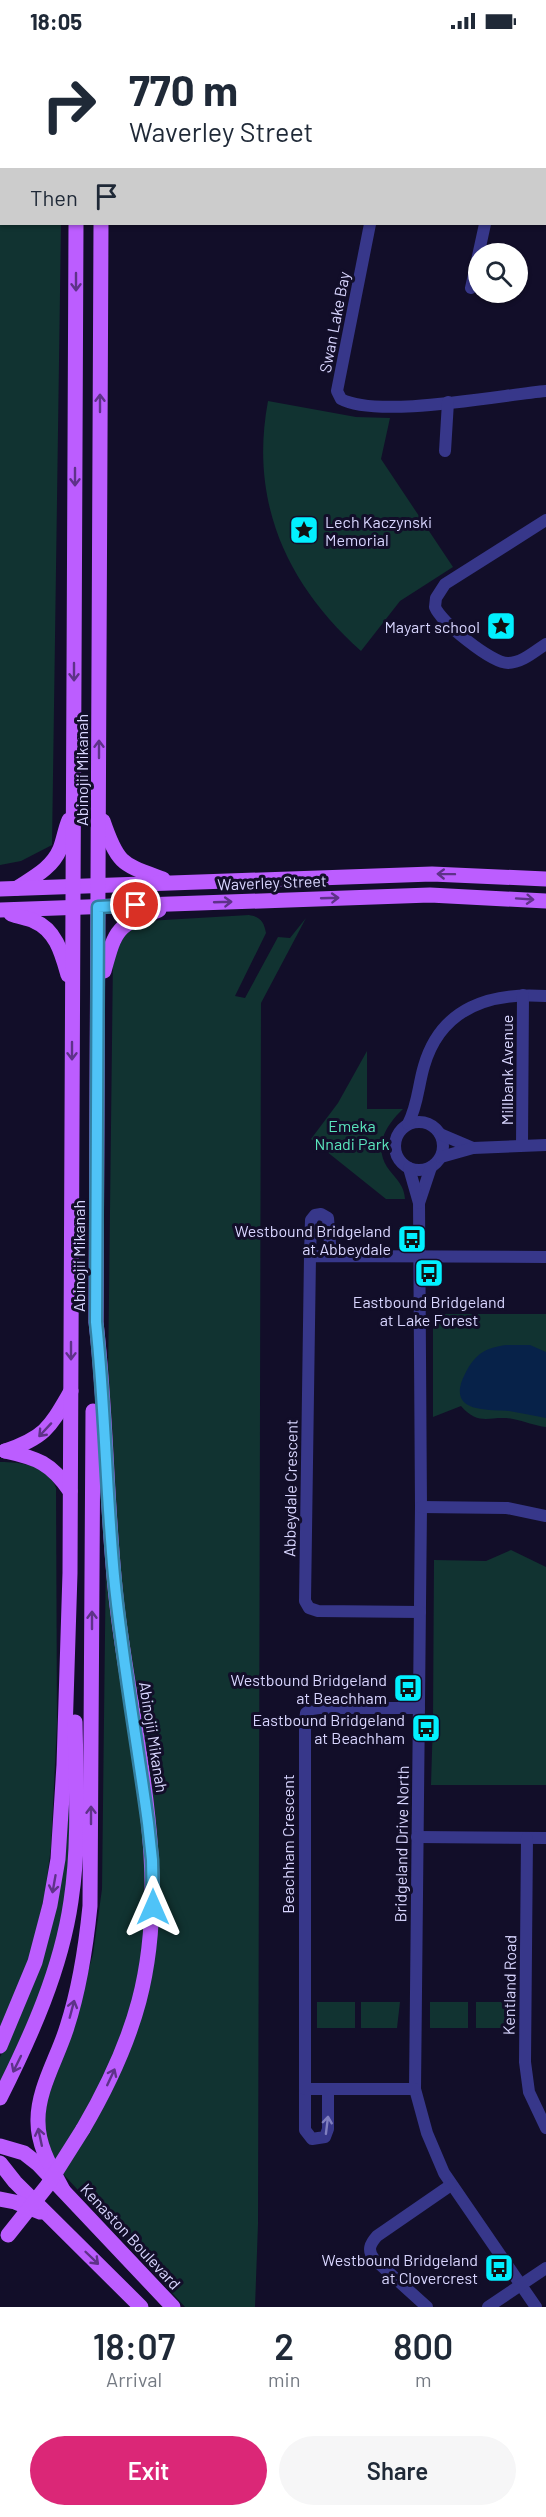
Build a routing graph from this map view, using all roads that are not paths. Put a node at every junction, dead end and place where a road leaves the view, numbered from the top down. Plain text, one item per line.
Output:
1 (76, 225) edge
2 (101, 225) edge
3 (370, 225) edge
4 (485, 225) edge
5 (481, 243) edge
6 (546, 391) edge
7 (448, 402) junction
8 (445, 451) dead end
9 (546, 520) edge
10 (546, 644) edge
11 (74, 806) junction
12 (98, 807) junction
13 (546, 879) edge
14 (173, 882) junction
15 (98, 885) junction
16 (73, 886) junction
17 (17, 888) junction
18 (0, 889) edge
19 (546, 901) edge
20 (174, 904) junction
21 (98, 907) junction
22 (73, 908) junction
23 (0, 910) edge
24 (73, 992) junction
25 (98, 994) junction
26 (522, 995) junction
27 (546, 996) edge
28 (420, 1090) junction
29 (408, 1124) junction
30 (429, 1124) junction
31 (440, 1134) junction
32 (522, 1145) junction
33 (546, 1145) edge
34 (473, 1148) junction
35 (441, 1157) junction
36 (431, 1167) junction
37 (409, 1168) junction
38 (419, 1203) junction
39 (310, 1256) junction
40 (331, 1256) junction
41 (420, 1257) junction
42 (546, 1257) edge
43 (96, 1322) junction
44 (71, 1391) junction
45 (3, 1451) edge
46 (70, 1491) junction
47 (421, 1507) junction
48 (546, 1516) edge
49 (420, 1612) junction
50 (69, 1633) junction
51 (418, 1708) junction
52 (417, 1837) junction
53 (527, 1838) junction
54 (546, 1838) edge
55 (0, 2046) edge
56 (305, 2089) junction
57 (328, 2089) junction
58 (415, 2089) junction
59 (0, 2098) edge
60 (546, 2128) edge
61 (0, 2146) edge
62 (0, 2163) edge
63 (451, 2185) junction
64 (63, 2190) junction
65 (0, 2199) edge
66 (50, 2217) junction
67 (4, 2240) edge
68 (546, 2268) edge
69 (521, 2285) junction
70 (141, 2307) edge
71 (173, 2307) edge
72 (427, 2307) edge
73 (488, 2307) edge
74 (536, 2307) edge

1 -> 11 main road, Abinojii Mikanah
12 -> 2 main road, Abinojii Mikanah
3 - 7 street, Swan Lake Bay
4 - 5 street
6 - 7 street, Swan Lake Bay
7 - 8 street
9 - 10 street
11 - 16 main road, Abinojii Mikanah
11 - 17 main road
12 - 14 main road
12 - 15 main road, Abinojii Mikanah
13 -> 14 main road, Waverley Street
14 - 15 main road, Waverley Street
15 - 16 main road, Waverley Street
15 - 21 main road, Abinojii Mikanah
16 - 17 main road, Waverley Street
16 - 22 main road, Abinojii Mikanah
17 - 18 main road, Waverley Street
20 -> 19 main road, Waverley Street
20 - 21 main road, Waverley Street
20 - 25 main road
21 - 22 main road, Waverley Street
21 - 25 main road, Abinojii Mikanah
22 - 23 main road, Waverley Street
22 - 24 main road, Abinojii Mikanah
23 - 24 main road
24 -> 44 main road, Abinojii Mikanah
25 - 43 main road, Abinojii Mikanah
26 - 27 street
26 - 28 street
26 - 32 street, Millbank Avenue
28 - 29 street
28 - 30 street
29 - 30 street
29 - 37 street
30 - 31 street
31 - 34 street
31 - 35 street
32 - 33 street
32 - 34 street
34 - 35 street
35 - 36 street
36 - 37 street
36 - 38 street, Bridgeland Drive North
37 - 38 street, Bridgeland Drive North
38 - 41 street, Bridgeland Drive North
39 - 40 street
39 - 40 street, Abbeydale Crescent
39 - 49 street, Abbeydale Crescent
40 - 41 street
41 - 42 street
41 - 47 street, Bridgeland Drive North
64 -> 43 main road
67 -> 43 main road, Abinojii Mikanah, bridge
44 -> 45 main road
44 - 46 main road, Abinojii Mikanah
45 - 46 main road
46 - 50 main road, Abinojii Mikanah
47 - 48 street
47 - 49 street, Bridgeland Drive North
49 - 51 street, Bridgeland Drive North
50 -> 55 main road, Abinojii Mikanah
50 -> 59 main road
51 - 52 street, Bridgeland Drive North
51 - 56 street, Beachham Crescent
52 - 53 street
52 - 58 street, Bridgeland Drive North
53 - 54 street
53 - 60 street, Kentland Road
56 - 57 street
56 -> 57 street, Beachham Crescent
57 - 58 street
58 - 63 street, Bridgeland Drive North
61 - 64 main road
62 - 66 main road
63 - 69 street, Bridgeland Drive North
63 - 72 street
64 - 71 main road, Kenaston Boulevard
65 - 66 main road
66 -> 70 main road
68 - 69 street
69 - 73 street
69 - 74 street, Bridgeland Drive North

